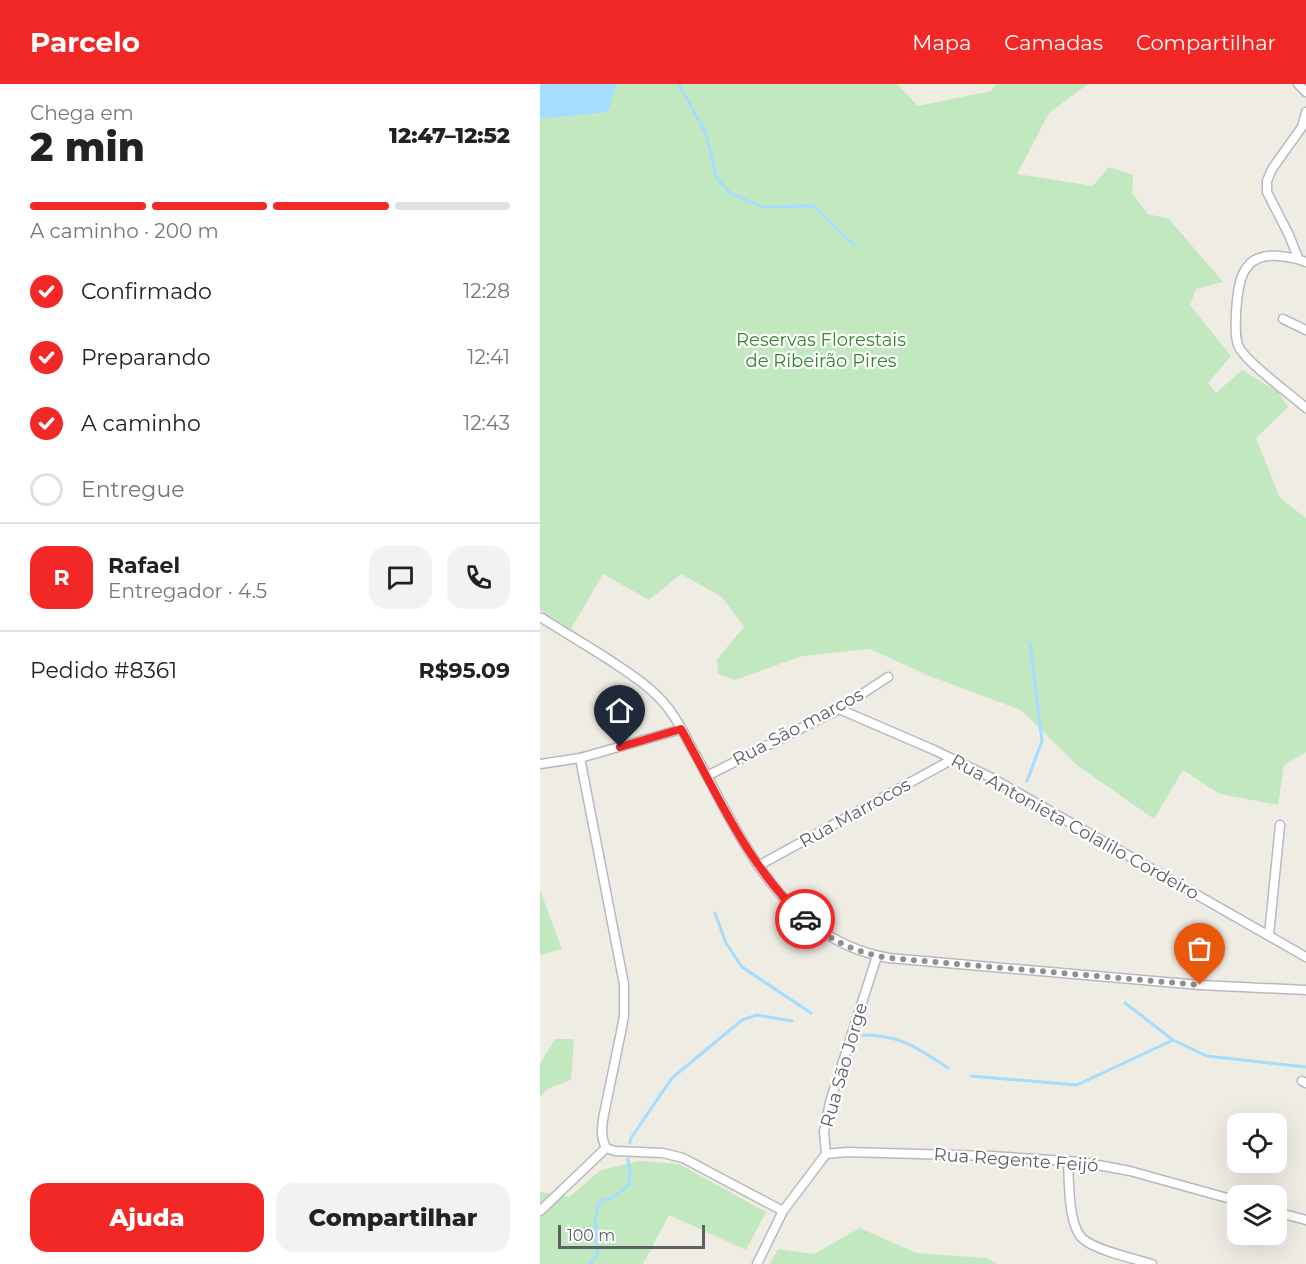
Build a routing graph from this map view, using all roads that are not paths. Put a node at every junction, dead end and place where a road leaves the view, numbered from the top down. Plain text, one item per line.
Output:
1 (1298, 84) edge
2 (1306, 92) edge
3 (1306, 112) edge
4 (1302, 260) edge
5 (1283, 319) dead end
6 (1306, 330) edge
7 (1306, 408) edge
8 (542, 618) dead end
9 (888, 677) dead end
10 (839, 709) junction
11 (681, 729) junction
12 (580, 758) junction
13 (953, 759) junction
14 (540, 764) edge
15 (707, 776) junction
16 (1280, 825) dead end
17 (758, 866) junction
18 (1269, 935) junction
19 (877, 956) junction
20 (1306, 957) edge
21 (1306, 990) edge
22 (606, 1148) junction
23 (826, 1154) junction
24 (1068, 1161) junction
25 (1227, 1198) edge
26 (540, 1211) edge
27 (783, 1211) junction
28 (1287, 1215) edge
29 (1306, 1220) edge
30 (757, 1264) edge
31 (1152, 1264) edge

1 - 2 street
3 - 4 street
4 - 7 street
5 - 6 street
8 - 11 street
9 - 10 street, Rua São marcos
10 - 13 street, Rua Antonieta Colalilo Cordeiro
10 - 15 street, Rua São marcos
11 - 12 street
11 - 15 street
12 - 14 street
12 - 22 street
13 - 17 street, Rua Marrocos
13 - 18 street, Rua Antonieta Colalilo Cordeiro
15 - 17 street
16 - 18 street
17 - 19 street
18 - 20 street, Rua Antonieta Colalilo Cordeiro
19 - 21 street
19 - 23 street, Rua São Jorge
22 - 26 street
22 - 27 street
23 - 24 street, Rua Regente Feijó
23 - 27 street, Rua São Jorge
24 - 25 street, Rua Regente Feijó
24 - 31 street
27 - 30 street, Rua São Jorge
28 - 29 street

